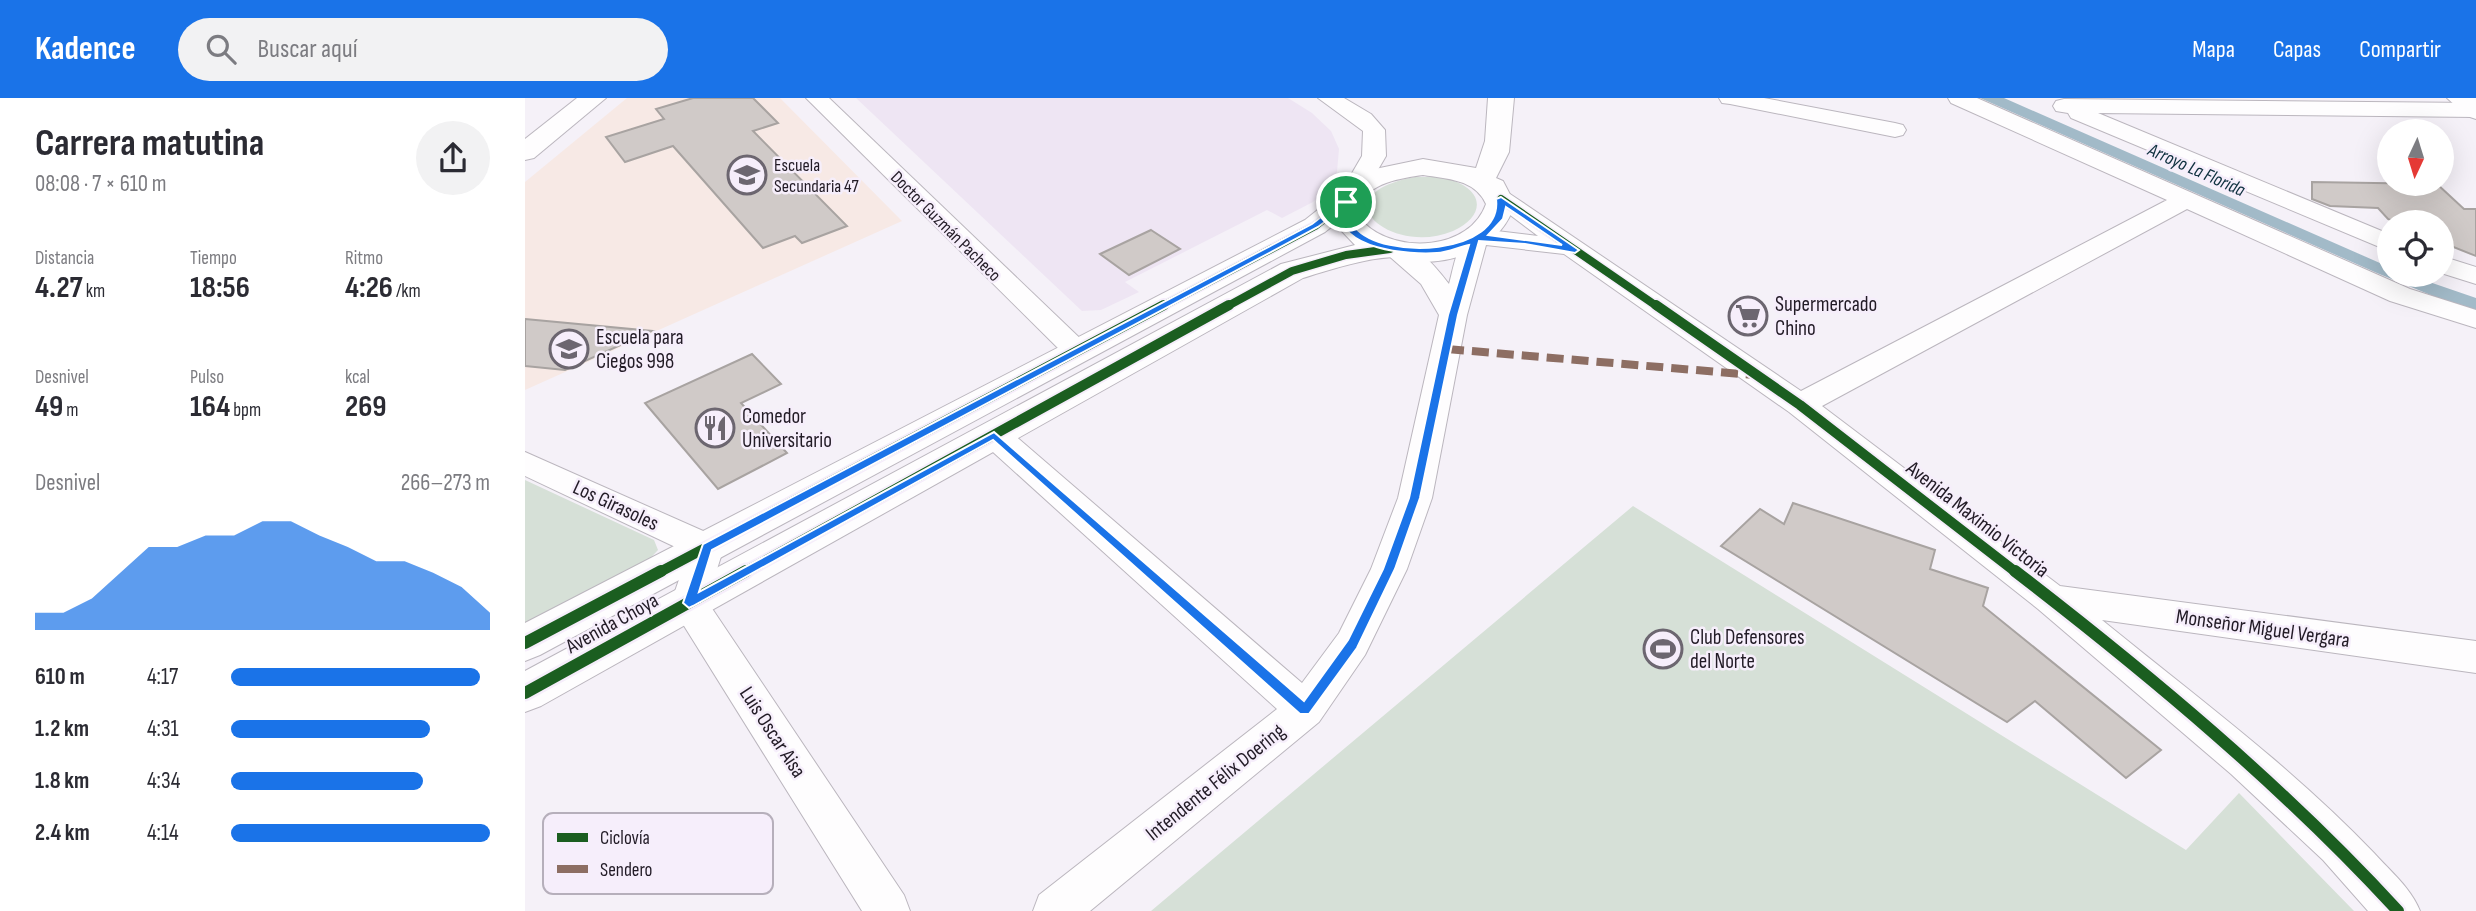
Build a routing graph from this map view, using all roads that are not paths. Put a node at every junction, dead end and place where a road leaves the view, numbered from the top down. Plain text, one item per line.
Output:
1 (593, 98) edge
2 (817, 98) edge
3 (1329, 98) edge
4 (1501, 98) edge
5 (1730, 98) edge
6 (1959, 98) edge
7 (2054, 102) edge
8 (2472, 107) edge
9 (1895, 130) dead end
10 (525, 152) edge
11 (1491, 189) junction
12 (1350, 197) junction
13 (2186, 200) junction
14 (2377, 238) edge
15 (1477, 239) junction
16 (1394, 249) junction
17 (1575, 250) junction
18 (2454, 268) edge
19 (2476, 276) edge
20 (1453, 315) junction
21 (2476, 319) edge
22 (1077, 351) junction
23 (1800, 405) junction
24 (994, 435) junction
25 (525, 463) edge
26 (707, 547) junction
27 (2051, 599) junction
28 (689, 603) junction
29 (525, 643) edge
30 (2476, 657) edge
31 (525, 693) edge
32 (1305, 710) junction
33 (888, 911) edge
34 (1055, 911) edge
35 (2398, 911) edge

1 - 10 main road
2 - 22 street, Doctor Guzmán Pacheco
3 - 12 street
4 - 11 main road
5 - 9 street
6 - 13 street
7 - 8 street
7 - 14 street
11 - 12 main road, Avenida Choya
11 - 15 main road
11 - 17 street, Avenida Maximio Victoria
12 - 16 main road
12 - 22 main road, Avenida Choya
13 - 21 street
13 - 23 street
15 - 16 main road
15 - 17 street, Avenida Maximio Victoria
15 - 20 street, Intendente Félix Doering
16 - 20 street
16 - 24 main road, Avenida Choya
17 - 23 street, Avenida Maximio Victoria
18 - 19 street
20 - 32 street, Intendente Félix Doering
22 - 26 main road, Avenida Choya
23 - 27 street, Avenida Maximio Victoria
24 - 28 main road, Avenida Choya
24 - 32 street
25 - 26 street, Los Girasoles
26 - 28 street
26 - 29 main road, Avenida Choya
27 - 30 street, Monseñor Miguel Vergara
27 - 35 street, Avenida Maximio Victoria
28 - 31 main road, Avenida Choya
28 - 33 street, Luis Oscar Aisa
32 - 34 street, Intendente Félix Doering

